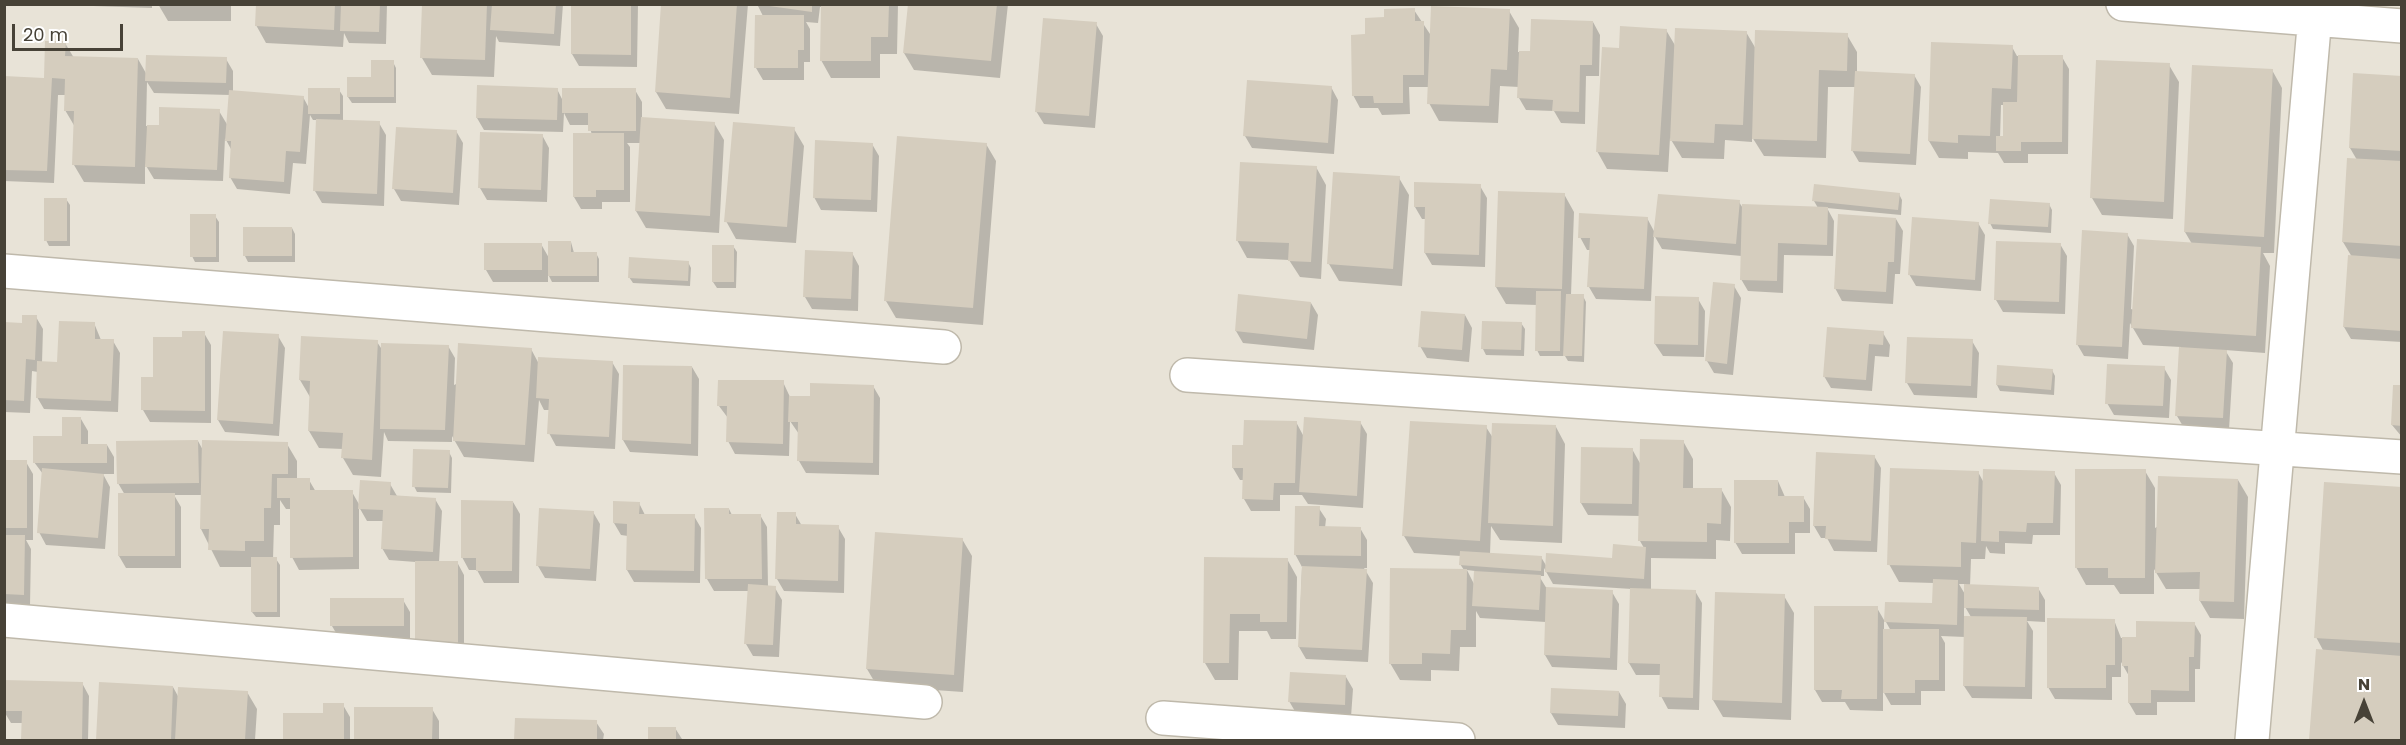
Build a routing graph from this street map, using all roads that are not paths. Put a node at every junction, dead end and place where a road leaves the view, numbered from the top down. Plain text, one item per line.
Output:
1 (2122, 4) edge
2 (2315, 12) edge
3 (2402, 26) edge
4 (4, 271) edge
5 (945, 347) dead end
6 (1187, 375) dead end
7 (2278, 448) junction
8 (2402, 457) edge
9 (4, 620) edge
10 (925, 702) dead end
11 (1163, 718) dead end
12 (1458, 741) edge
13 (2252, 741) edge

1 - 2 street
2 - 3 street
2 - 7 street
4 - 5 street
6 - 7 street
7 - 8 street
7 - 13 street
9 - 10 street
11 - 12 street

